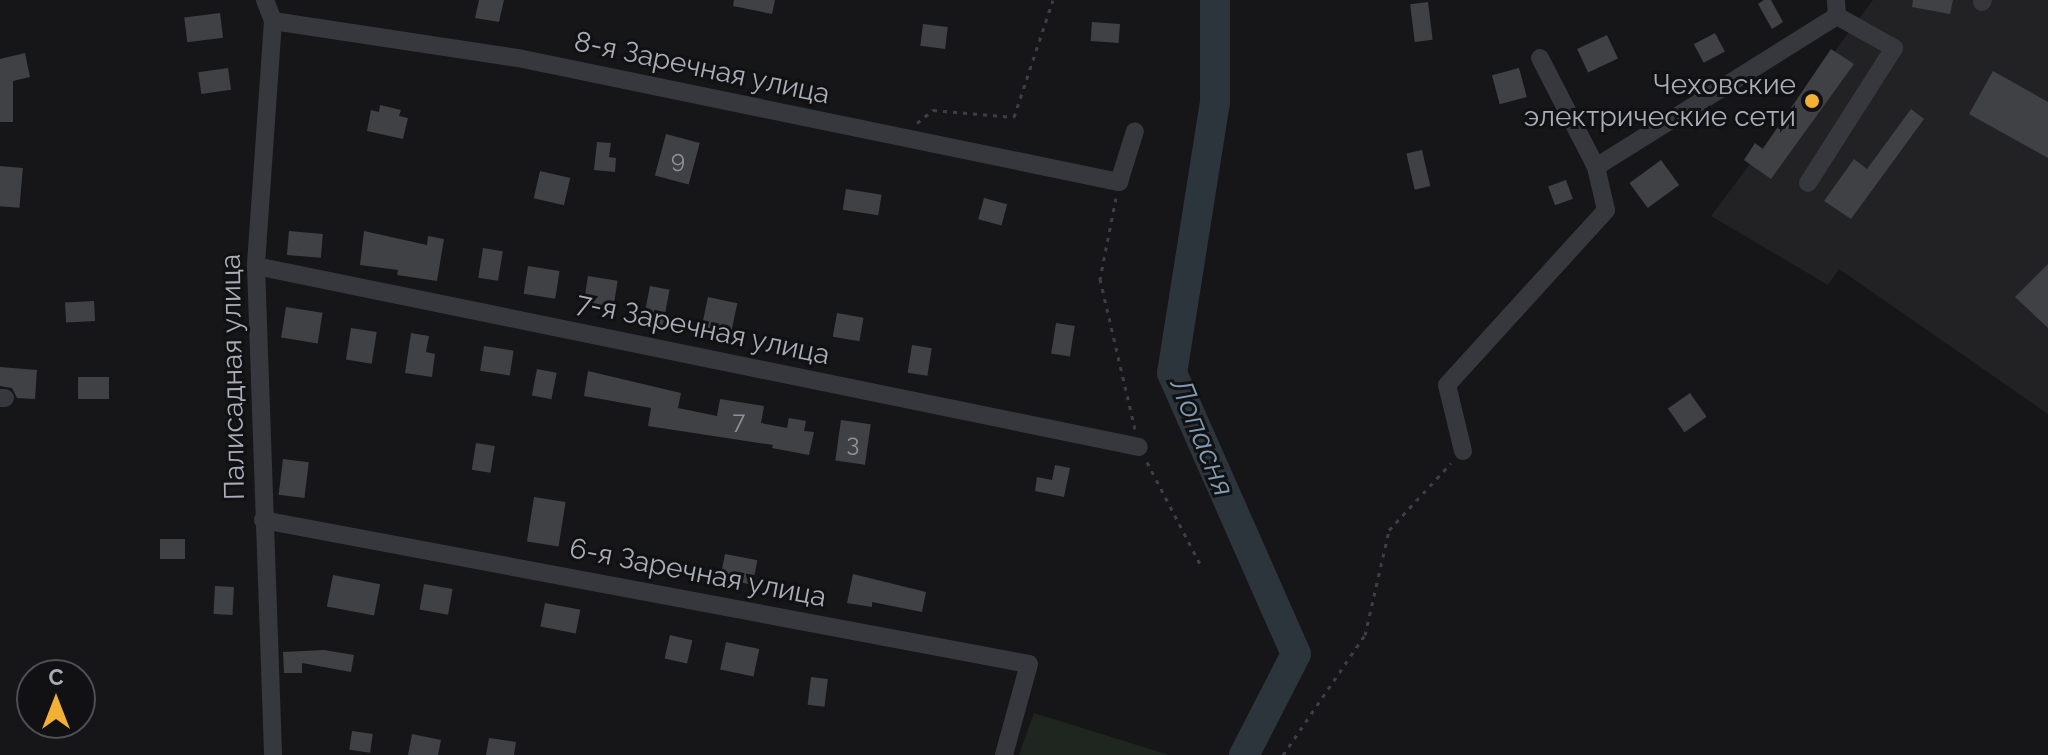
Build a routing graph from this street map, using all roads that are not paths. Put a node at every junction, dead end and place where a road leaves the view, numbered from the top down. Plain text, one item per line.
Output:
1 (265, 0) edge
2 (1836, 8) edge
3 (273, 21) junction
4 (1540, 58) dead end
5 (1135, 131) dead end
6 (1596, 167) junction
7 (1808, 183) dead end
8 (256, 266) junction
9 (1139, 447) road end
10 (1463, 451) road end
11 (263, 520) junction
12 (273, 755) edge
13 (1004, 755) edge

1 - 3 street, Палисадная улица
2 - 6 street
2 - 7 street
3 - 5 street, 8-я Заречная улица
3 - 8 street, Палисадная улица
4 - 6 street
6 - 10 street
8 - 9 street, 7-я Заречная улица
8 - 11 street, Палисадная улица
11 - 12 street, Палисадная улица
11 - 13 street, 6-я Заречная улица

